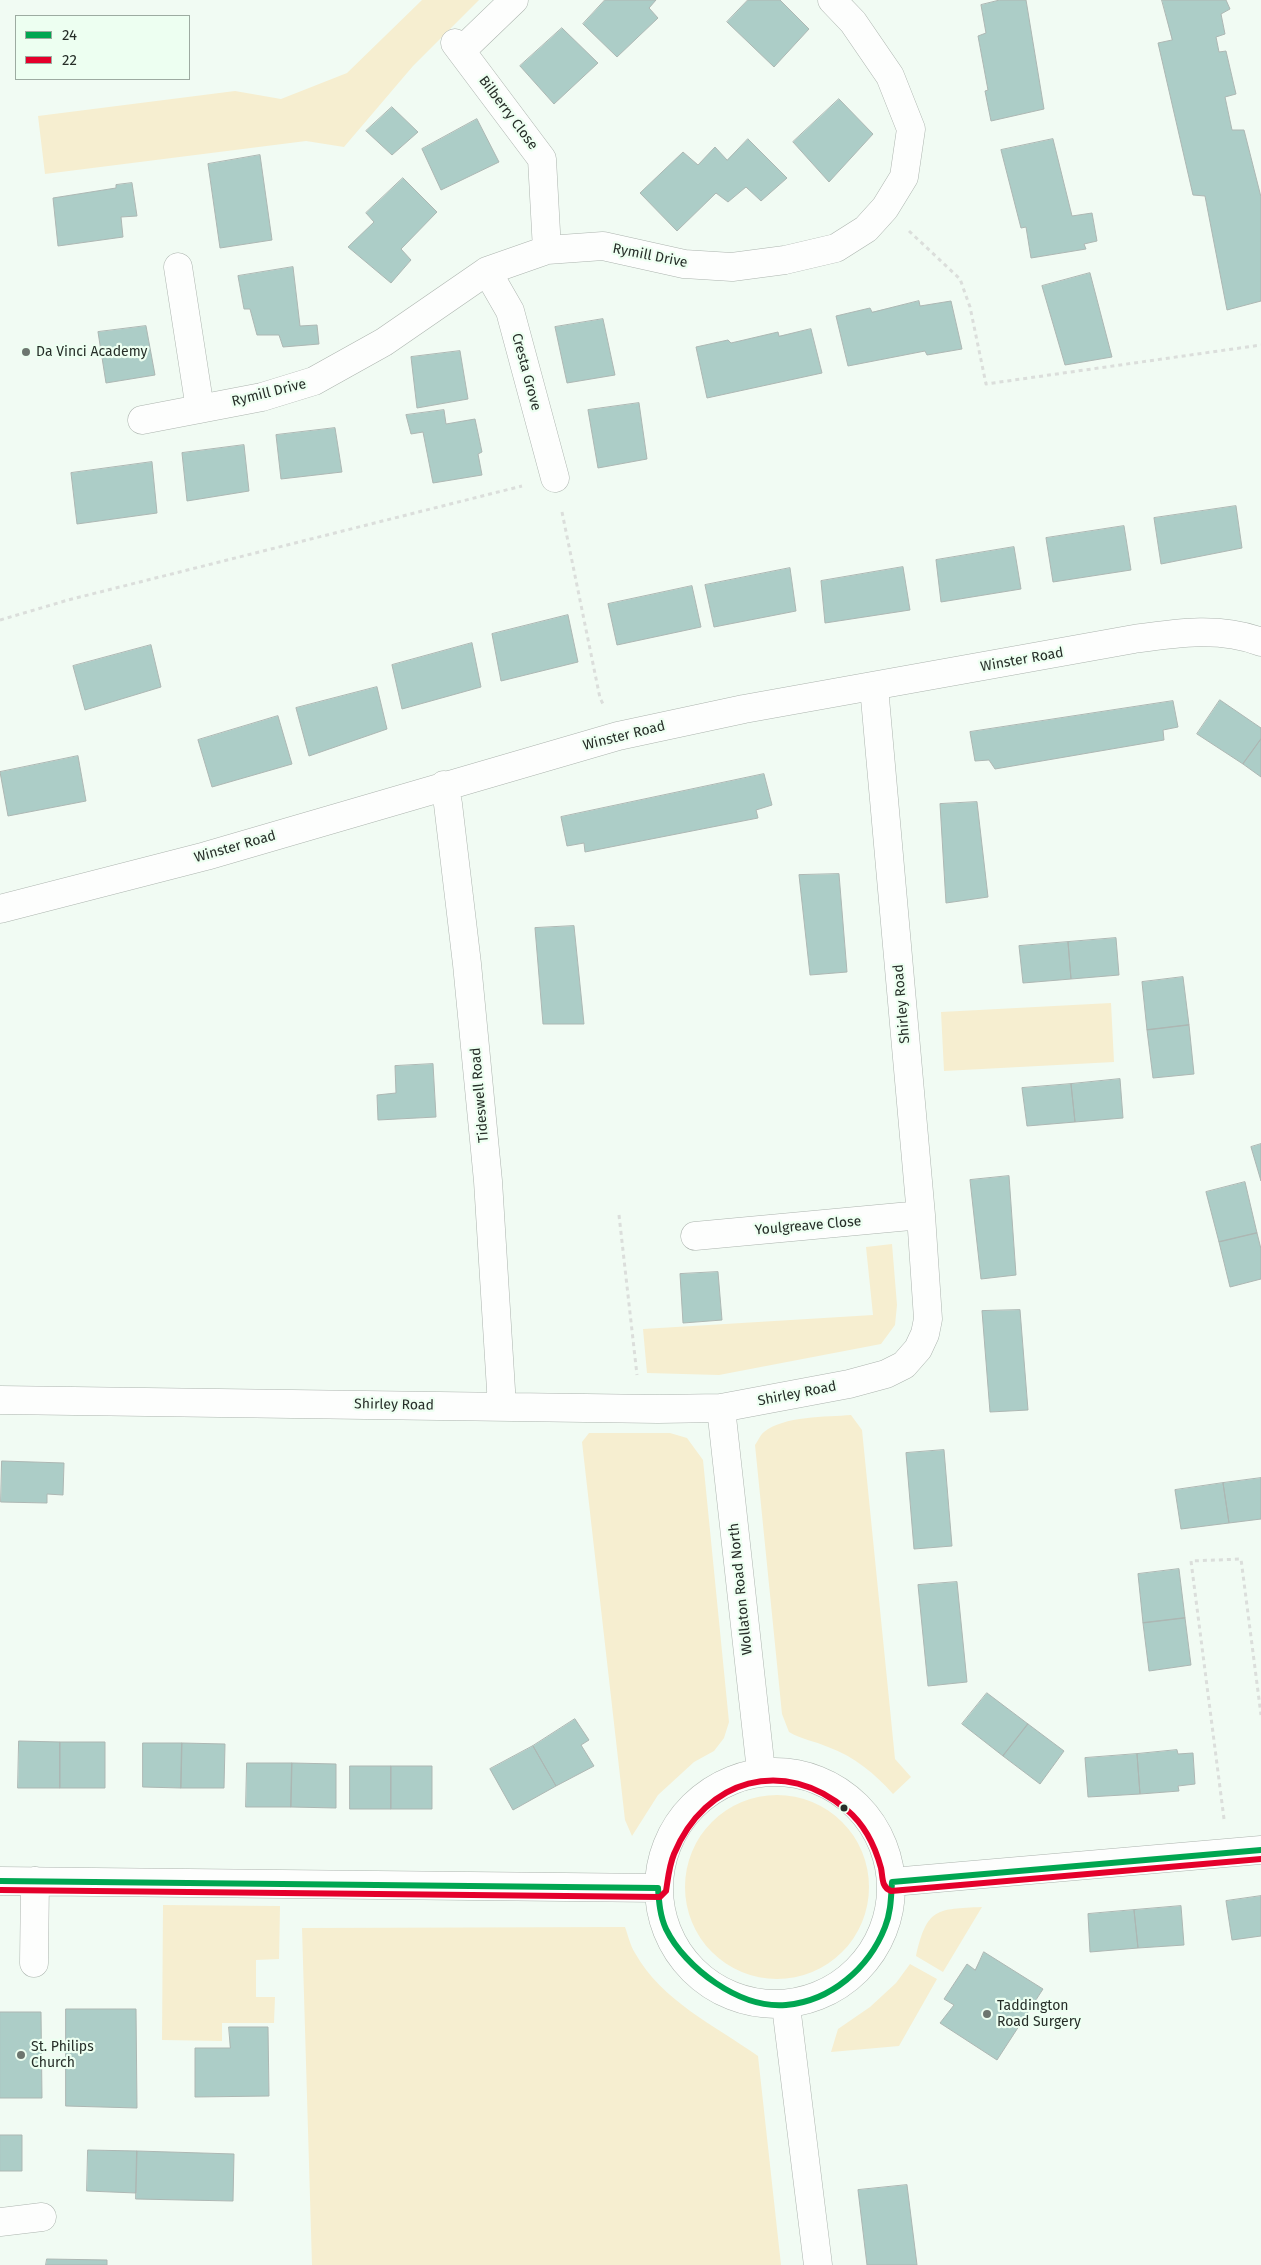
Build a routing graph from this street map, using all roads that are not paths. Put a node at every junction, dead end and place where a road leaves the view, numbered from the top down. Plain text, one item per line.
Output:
1 (514, 0) edge
2 (832, 0) edge
3 (547, 250) junction
4 (178, 267) dead end
5 (487, 271) junction
6 (200, 409) junction
7 (142, 420) dead end
8 (555, 478) road end
9 (1261, 642) edge
10 (874, 687) junction
11 (444, 785) junction
12 (0, 909) edge
13 (921, 1216) junction
14 (695, 1236) dead end
15 (0, 1400) edge
16 (502, 1406) junction
17 (722, 1408) junction
18 (761, 1771) junction
19 (1261, 1850) edge
20 (0, 1881) edge
21 (35, 1882) junction
22 (892, 1882) junction
23 (658, 1888) junction
24 (34, 1963) dead end
25 (786, 2006) junction
26 (42, 2218) dead end
27 (0, 2222) edge
28 (818, 2265) edge

1 - 3 street, Bilberry Close
2 - 3 street, Rymill Drive
3 - 5 street, Rymill Drive
4 - 6 street
5 - 6 street, Rymill Drive
5 - 8 street, Cresta Grove
6 - 7 street, Rymill Drive
9 - 10 street, Winster Road
10 - 11 street, Winster Road
10 - 13 street, Shirley Road
11 - 12 street, Winster Road
11 - 16 street, Tideswell Road
13 - 14 street, Youlgreave Close
13 - 17 street, Shirley Road
15 - 16 street, Shirley Road
16 - 17 street, Shirley Road
17 - 18 street, Wollaton Road North
18 - 22 street
18 - 23 street
19 - 22 street
20 - 21 street
21 - 23 street
21 - 24 street
22 - 25 street
23 - 25 street
25 - 28 street
26 - 27 street

